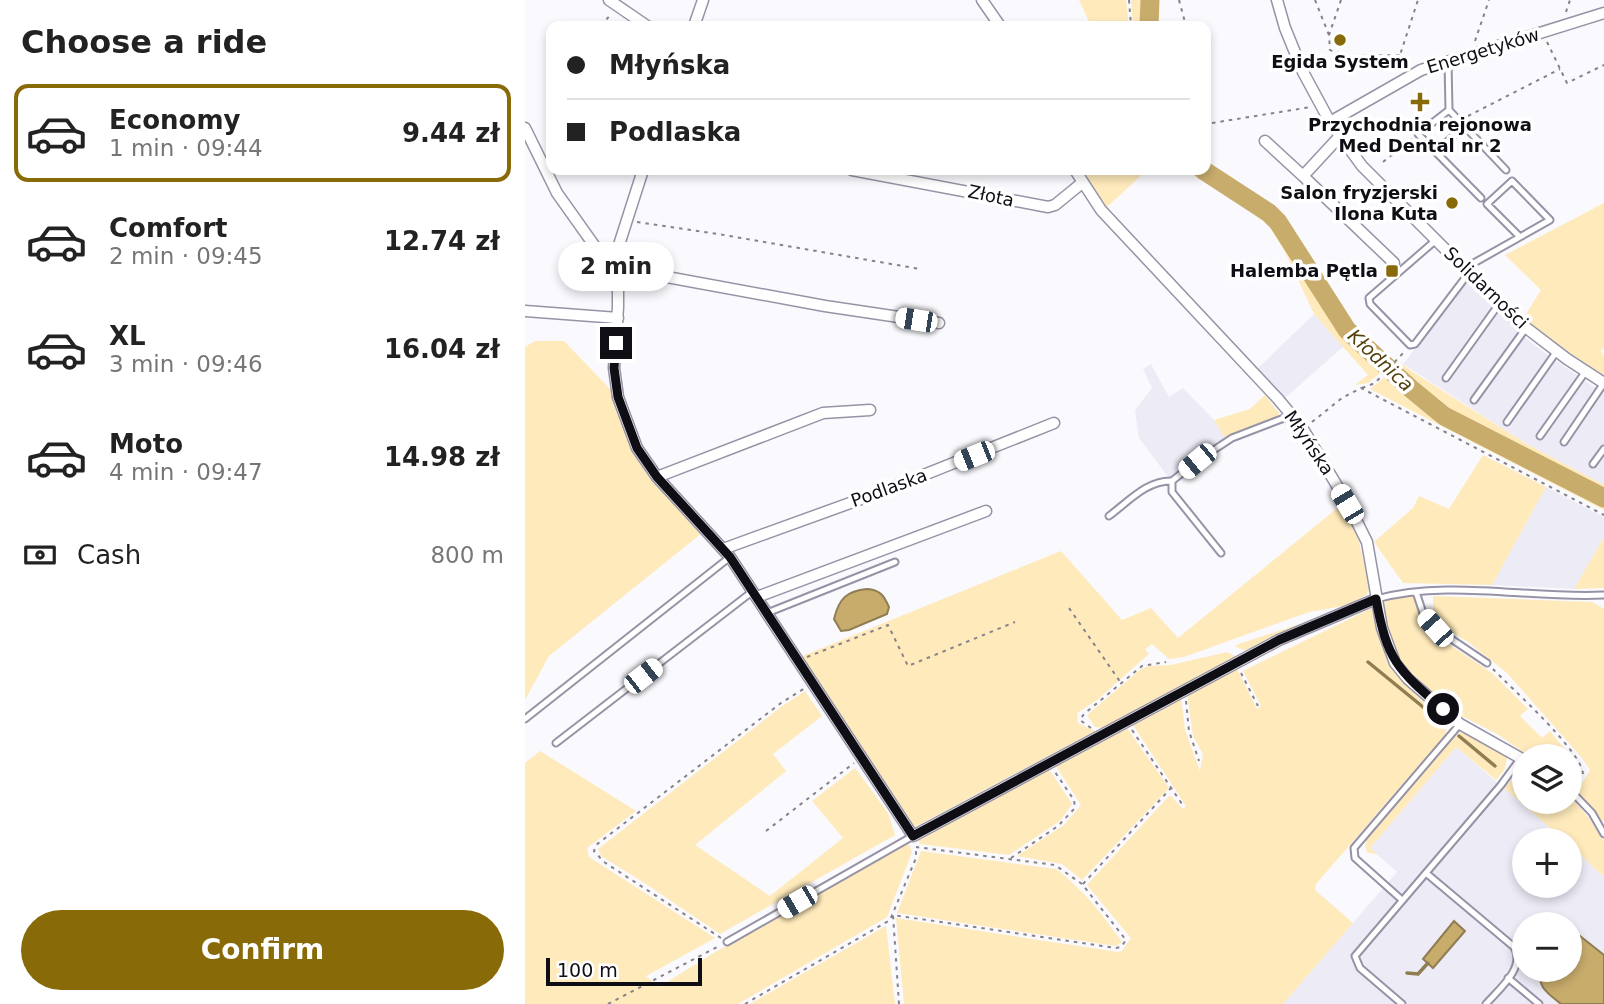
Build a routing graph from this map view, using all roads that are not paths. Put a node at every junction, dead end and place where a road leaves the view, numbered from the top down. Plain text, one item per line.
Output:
1 (609, 0) edge
2 (703, 0) edge
3 (982, 0) edge
4 (1277, 0) edge
5 (1604, 13) edge
6 (640, 21) edge
7 (696, 21) edge
8 (997, 21) edge
9 (1448, 62) junction
10 (1449, 110) junction
11 (1330, 122) junction
12 (1464, 126) junction
13 (525, 128) edge
14 (1340, 136) junction
15 (1265, 141) dead end
16 (1436, 152) junction
17 (1506, 170) dead end
18 (546, 171) edge
19 (548, 175) edge
20 (641, 175) edge
21 (878, 175) edge
22 (1078, 175) edge
23 (1303, 176) junction
24 (1082, 183) junction
25 (1481, 198) dead end
26 (1520, 237) junction
27 (1436, 240) junction
28 (1394, 262) dead end
29 (618, 268) junction
30 (1467, 270) junction
31 (1500, 303) junction
32 (525, 311) edge
33 (618, 318) junction
34 (939, 323) dead end
35 (1526, 328) junction
36 (1557, 351) junction
37 (1586, 371) junction
38 (1446, 378) dead end
39 (1604, 383) edge
40 (1475, 400) dead end
41 (870, 410) dead end
42 (1292, 415) junction
43 (1507, 422) dead end
44 (1054, 423) dead end
45 (1540, 436) dead end
46 (1564, 442) dead end
47 (1604, 449) edge
48 (1593, 464) dead end
49 (657, 477) junction
50 (1172, 481) junction
51 (986, 511) dead end
52 (1109, 516) dead end
53 (726, 553) junction
54 (1221, 554) dead end
55 (895, 562) dead end
56 (1416, 592) junction
57 (755, 594) junction
58 (1604, 596) edge
59 (1376, 599) junction
60 (767, 613) junction
61 (1487, 663) road end
62 (525, 719) edge
63 (1460, 724) junction
64 (556, 743) dead end
65 (1512, 753) edge
66 (1512, 771) edge
67 (1582, 803) edge
68 (1604, 834) edge
69 (915, 842) junction
70 (1426, 873) junction
71 (1402, 901) junction
72 (727, 942) road end
73 (1508, 978) junction
74 (1402, 1004) edge
75 (1486, 1004) edge
76 (1539, 1004) edge

1 - 6 street
2 - 7 street
3 - 8 street
4 - 11 street, Solidarności
5 - 9 street, Energetyków
9 - 10 lane
9 - 11 street, Energetyków
10 - 12 lane
10 - 16 lane
11 - 14 street, Solidarności
12 - 16 lane
12 - 17 lane
13 - 18 street
14 - 23 street
14 - 27 street, Solidarności
15 - 23 street
16 - 25 lane
19 - 29 street
20 - 29 street
21 - 24 street, Złota
22 - 24 street, Młyńska
23 - 28 street
24 - 42 street, Młyńska
26 - 26 lane
26 - 30 lane
27 - 30 street, Solidarności
27 - 30 lane
29 - 33 street
29 - 34 street
30 - 31 street, Solidarności
31 - 35 street, Solidarności
31 - 38 lane
32 - 33 street
33 - 49 street
35 - 36 street, Solidarności
35 - 40 lane
36 - 37 street, Solidarności
36 - 43 lane
37 - 39 street, Solidarności
37 - 45 lane
39 - 46 lane
41 - 49 street
42 - 50 lane
42 - 59 street, Młyńska
44 - 53 street, Podlaska
47 - 48 lane
49 - 53 street
50 - 52 lane
50 - 54 lane
51 - 57 street
53 - 57 street
53 - 62 lane
55 - 60 lane
56 - 58 lane
56 - 59 lane
56 - 61 lane
57 - 60 street
57 - 64 lane
59 - 63 street, Młyńska
59 - 69 street
60 - 69 street
63 - 65 street, Młyńska
63 - 71 lane
66 - 70 lane
67 - 68 lane
69 - 72 lane
70 - 71 lane
70 - 73 lane
71 - 74 lane
73 - 75 lane
73 - 76 lane

